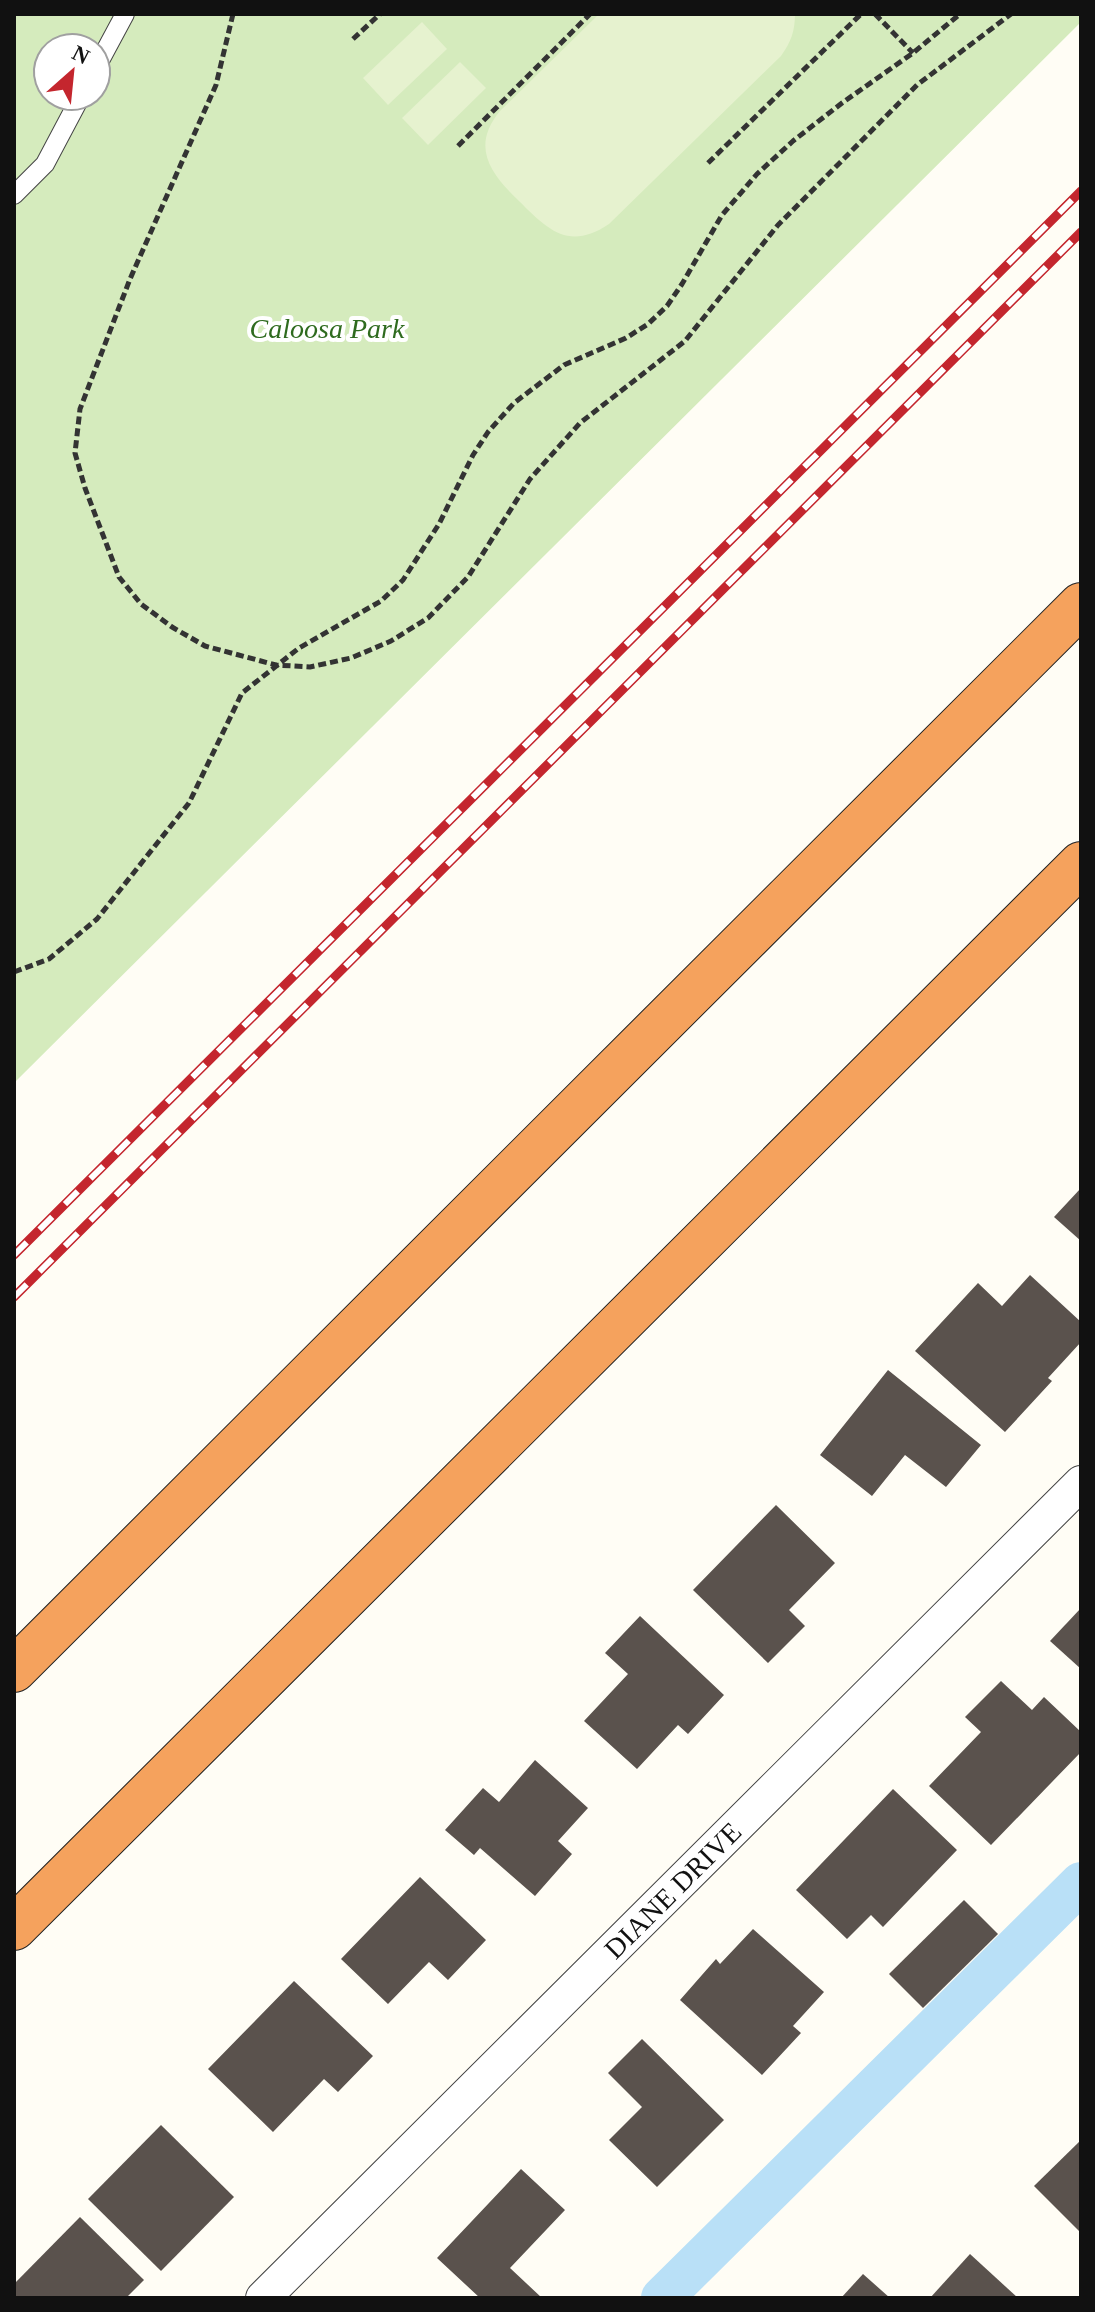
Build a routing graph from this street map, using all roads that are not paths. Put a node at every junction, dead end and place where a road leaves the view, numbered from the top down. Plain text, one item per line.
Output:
1 (125, 14) edge
2 (112, 38) edge
3 (73, 112) edge
4 (14, 195) edge
5 (1081, 605) edge
6 (1081, 864) edge
7 (1081, 1483) edge
8 (14, 1670) edge
9 (14, 1928) edge
10 (263, 2298) edge

1 - 2 lane
3 - 4 lane
5 - 8 highway
6 - 9 highway
7 - 10 street, DIANE DRIVE

